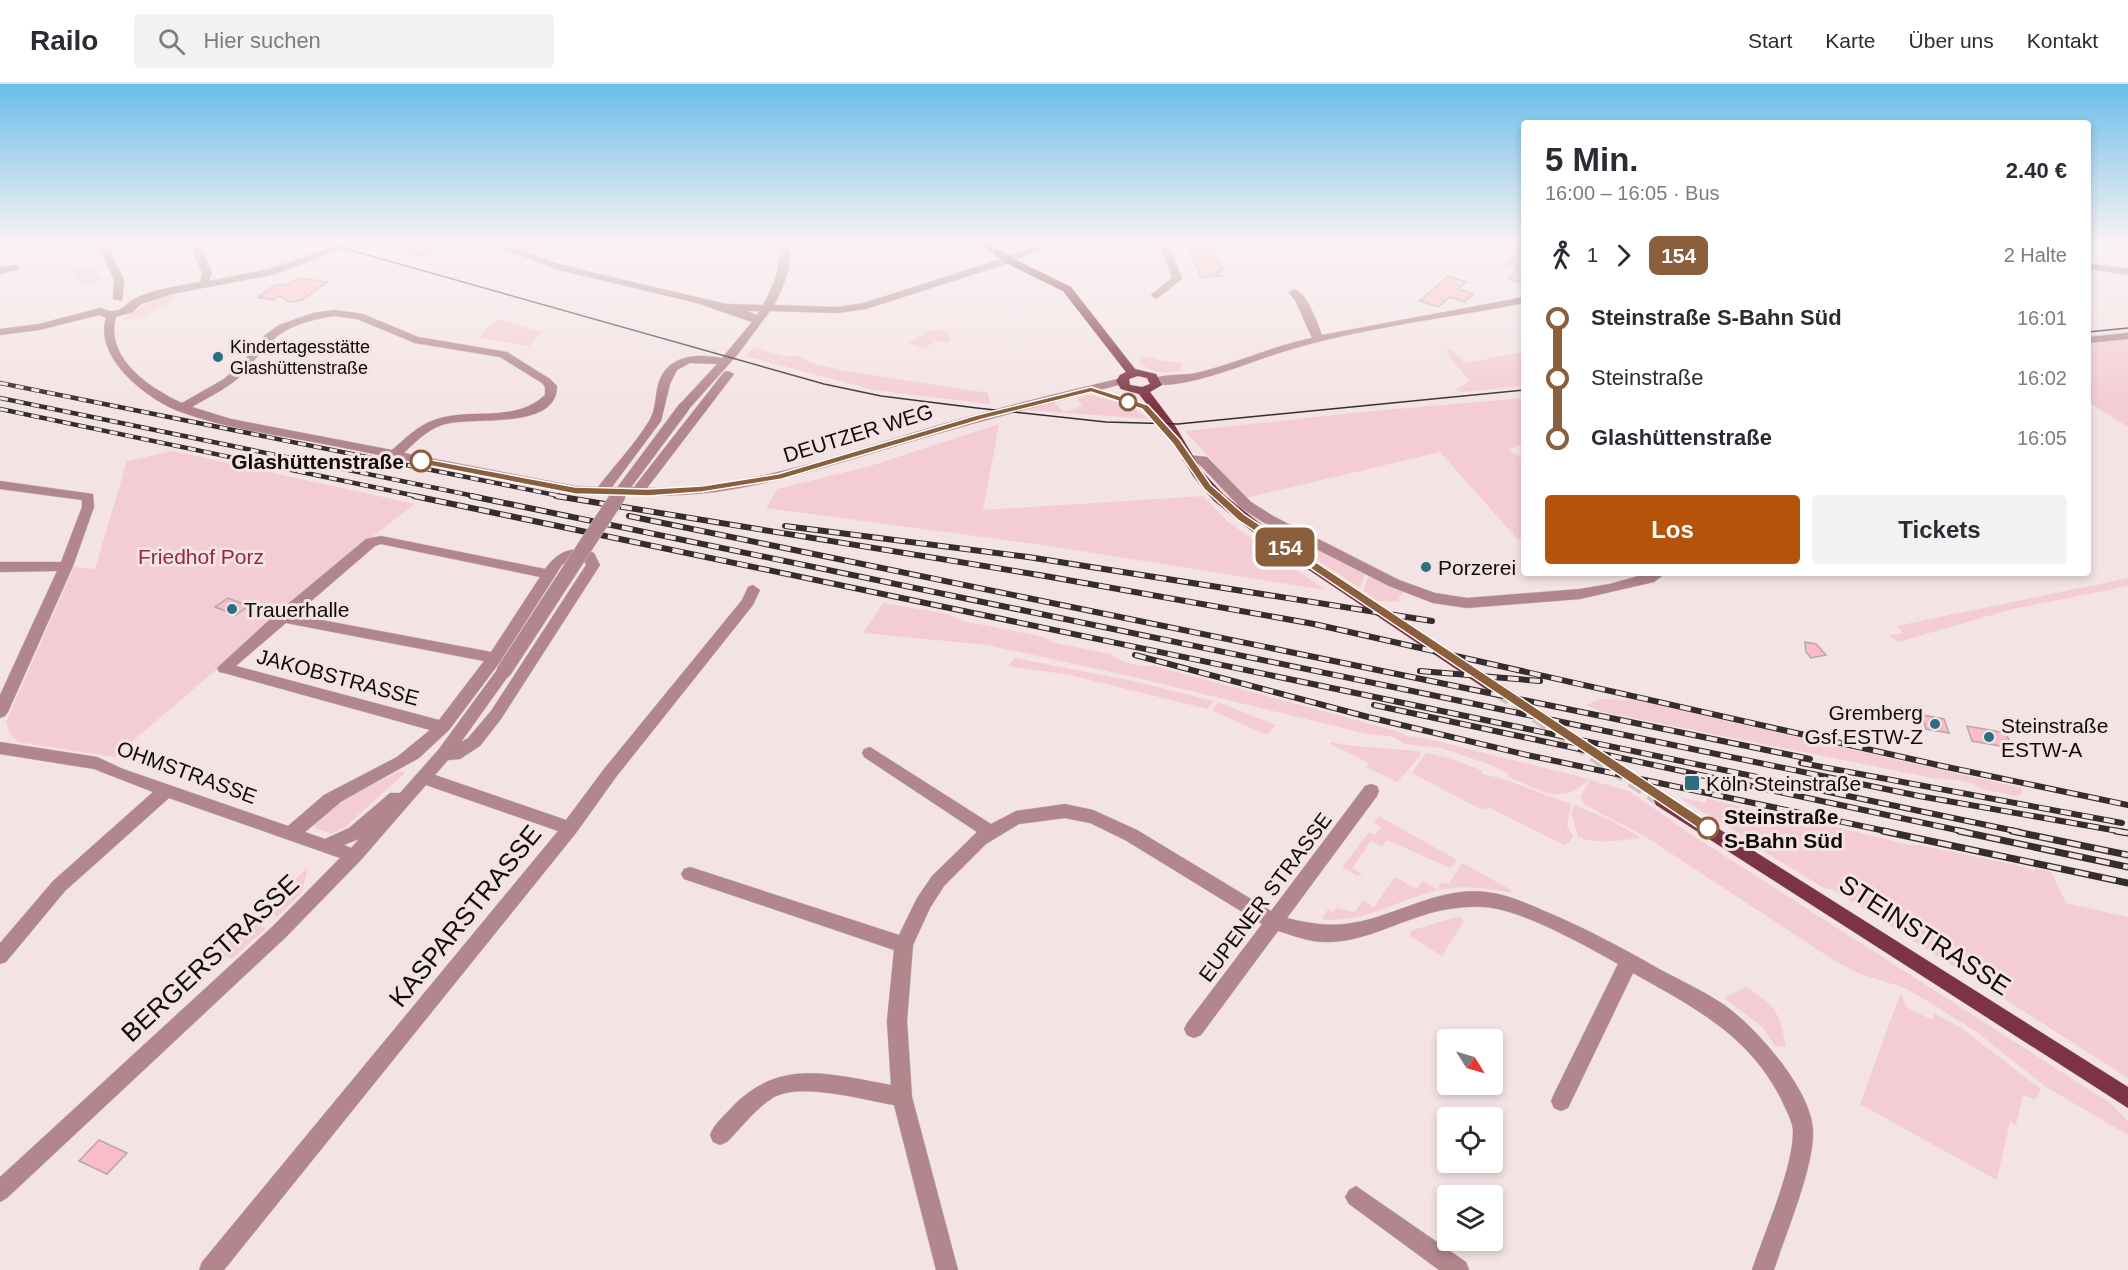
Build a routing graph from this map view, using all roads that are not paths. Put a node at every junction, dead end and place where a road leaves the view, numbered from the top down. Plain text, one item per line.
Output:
1 (147, 296) edge
2 (149, 296) edge
3 (678, 296) edge
4 (773, 296) edge
5 (896, 296) edge
6 (1073, 296) edge
7 (1297, 296) edge
8 (118, 299) joint
9 (134, 300) junction
10 (1521, 301) edge
11 (722, 307) junction
12 (767, 308) junction
13 (106, 313) junction
14 (759, 321) junction
15 (0, 332) edge
16 (2128, 336) edge
17 (1319, 340) junction
18 (2091, 340) edge
19 (725, 368) junction
20 (1132, 373) junction
21 (1156, 381) junction
22 (1132, 387) junction
23 (182, 408) junction
24 (394, 455) junction
25 (1188, 459) junction
26 (0, 485) edge
27 (602, 492) junction
28 (636, 492) junction
29 (66, 566) junction
30 (0, 567) edge
31 (548, 574) junction
32 (1654, 576) edge
33 (753, 590) dead end
34 (282, 617) junction
35 (500, 665) junction
36 (1498, 690) tunnel mouth
37 (0, 712) edge
38 (442, 727) junction
39 (0, 748) edge
40 (445, 753) junction
41 (870, 753) dead end
42 (425, 778) junction
43 (167, 790) junction
44 (1371, 791) dead end
45 (1662, 800) tunnel mouth
46 (570, 828) junction
47 (990, 832) junction
48 (291, 834) junction
49 (325, 846) junction
50 (354, 856) junction
51 (690, 874) dead end
52 (1274, 922) junction
53 (904, 945) junction
54 (0, 956) edge
55 (1629, 961) junction
56 (1194, 1029) dead end
57 (902, 1096) junction
58 (2127, 1098) edge
59 (1561, 1101) dead end
60 (720, 1135) dead end
61 (0, 1191) edge
62 (1356, 1197) dead end
63 (210, 1270) edge
64 (947, 1270) edge
65 (1458, 1270) edge
66 (1763, 1270) edge

1 - 9 street
2 - 9 street
3 - 11 street
4 - 12 street, BERGERSTRASSE
5 - 12 street
6 - 20 main road
7 - 17 street
8 - 9 street
8 - 13 street
9 - 13 street
10 - 17 street
11 - 12 street
11 - 14 street
12 - 14 street, BERGERSTRASSE
13 - 15 street
13 - 23 street, DEUTZER WEG
14 - 19 street, BERGERSTRASSE
16 - 18 street
17 - 21 street
19 - 27 street
19 - 28 street, BERGERSTRASSE
19 - 35 street, BERGERSTRASSE, bridge
20 - 21 main road
20 - 22 main road
21 - 22 main road
22 - 25 main road
22 - 28 street, DEUTZER WEG
23 - 24 street, DEUTZER WEG
23 - 24 street
24 - 27 street, DEUTZER WEG
25 - 32 street
25 - 36 main road
26 - 29 street
27 - 28 street, DEUTZER WEG
29 - 30 street
29 - 37 street
31 - 34 street
31 - 35 street, BERGERSTRASSE
31 - 40 street, BERGERSTRASSE
33 - 46 street, KASPARSTRASSE
34 - 35 street
34 - 38 street, JAKOBSTRASSE
35 - 38 street, BERGERSTRASSE
35 - 40 street, BERGERSTRASSE
38 - 48 street, BERGERSTRASSE
39 - 43 street, OHMSTRASSE
40 - 42 street, BERGERSTRASSE
40 - 49 street, BERGERSTRASSE
41 - 47 street
42 - 46 street
42 - 50 street, BERGERSTRASSE
43 - 48 street, OHMSTRASSE
43 - 54 street
44 - 52 street, EUPENER STRASSE
45 - 58 main road, STEINSTRASSE
46 - 63 street, KASPARSTRASSE
47 - 52 street
47 - 53 street
48 - 49 street, OHMSTRASSE
49 - 50 street, OHMSTRASSE
50 - 61 street, BERGERSTRASSE
51 - 53 street
52 - 55 street
52 - 56 street, EUPENER STRASSE
53 - 57 street
55 - 59 street
55 - 66 street
57 - 60 street
57 - 64 street
62 - 65 street

